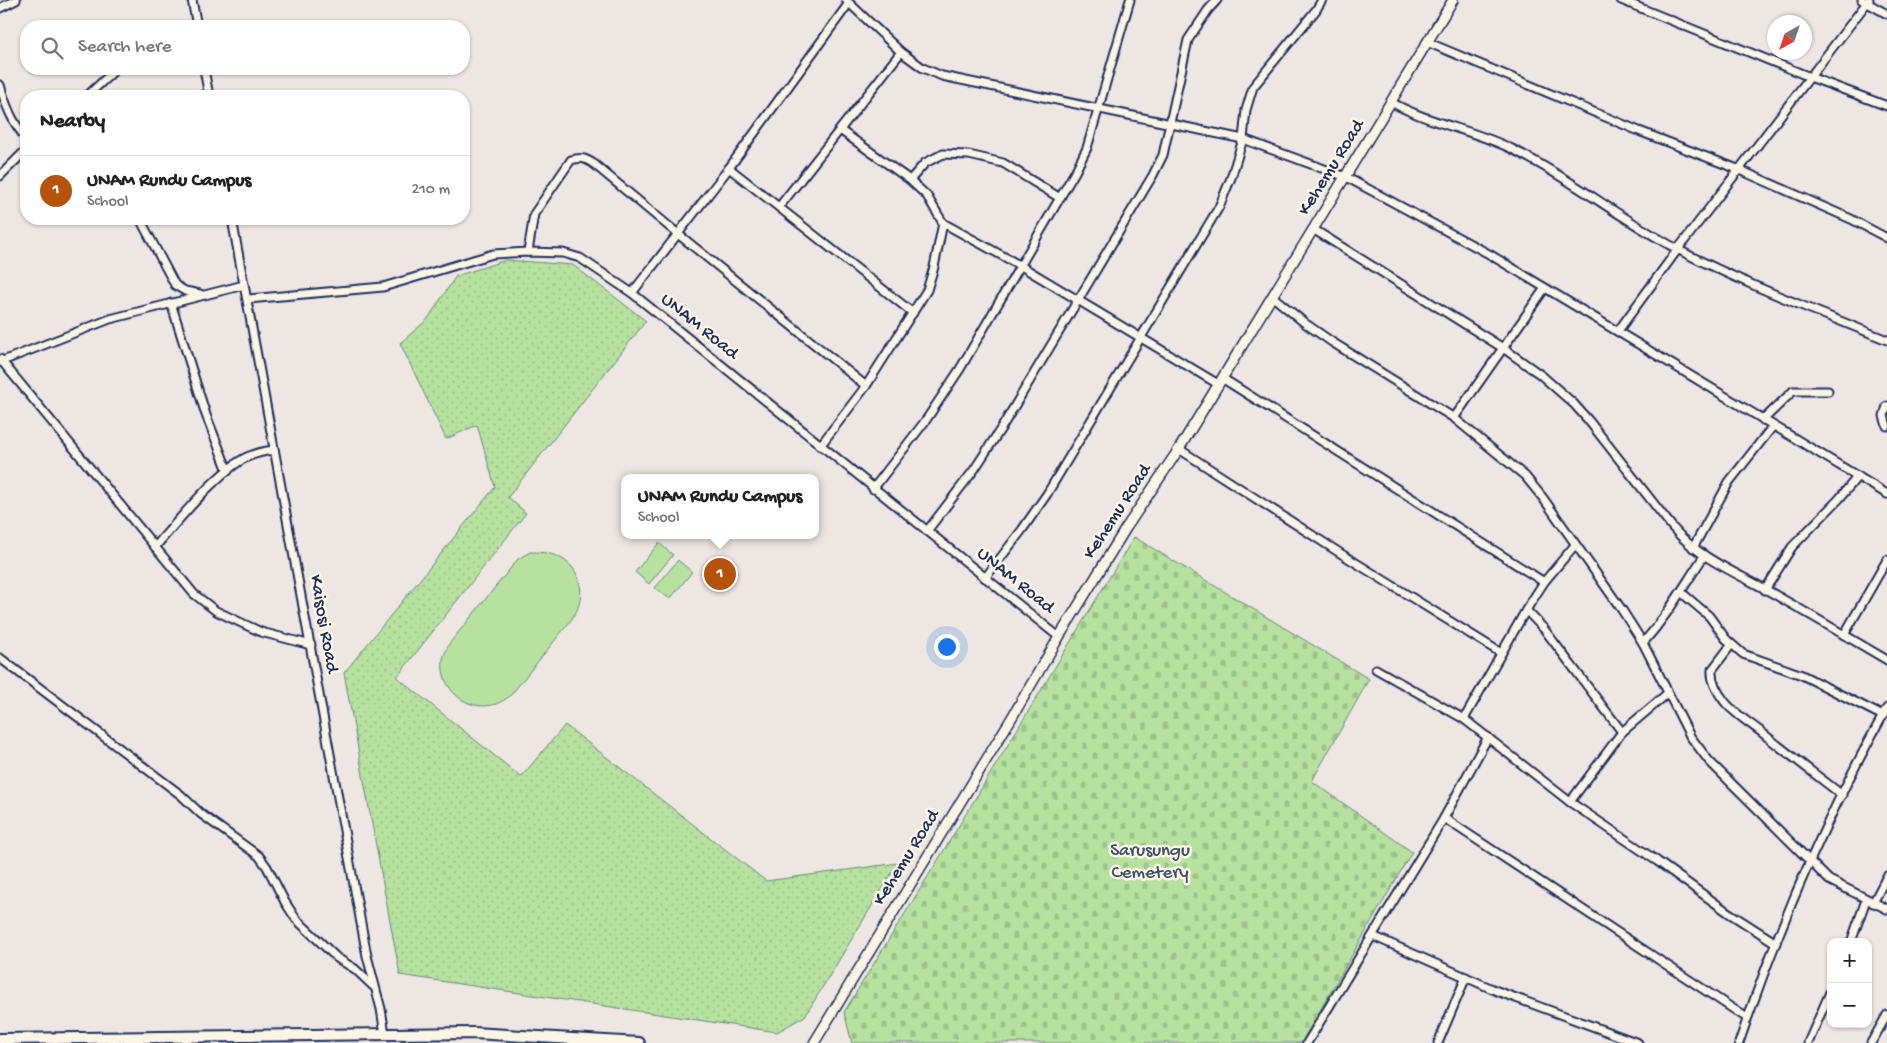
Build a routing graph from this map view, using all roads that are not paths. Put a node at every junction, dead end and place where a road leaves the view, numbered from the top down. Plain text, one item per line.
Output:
1 (16, 0) edge
2 (192, 0) edge
3 (1130, 0) edge
4 (1216, 0) edge
5 (1322, 0) edge
6 (1453, 0) edge
7 (1621, 0) edge
8 (1866, 1) edge
9 (848, 2) edge
10 (0, 8) edge
11 (1887, 14) edge
12 (196, 20) edge
13 (1427, 42) junction
14 (901, 52) junction
15 (110, 75) edge
16 (205, 75) edge
17 (1810, 77) junction
18 (0, 85) edge
19 (93, 90) edge
20 (208, 90) edge
21 (1391, 102) junction
22 (1887, 106) edge
23 (1098, 110) junction
24 (1169, 123) junction
25 (20, 130) edge
26 (840, 130) junction
27 (1243, 139) junction
28 (20, 156) edge
29 (729, 168) junction
30 (1740, 170) junction
31 (0, 176) edge
32 (1346, 177) junction
33 (910, 180) junction
34 (1060, 198) junction
35 (779, 207) junction
36 (943, 223) junction
37 (143, 225) edge
38 (233, 225) edge
39 (1313, 229) junction
40 (678, 234) junction
41 (1887, 238) edge
42 (1678, 249) junction
43 (528, 252) junction
44 (1021, 266) junction
45 (244, 286) junction
46 (1545, 288) junction
47 (632, 293) junction
48 (208, 294) junction
49 (1272, 296) junction
50 (248, 299) junction
51 (1078, 301) junction
52 (171, 303) junction
53 (913, 313) junction
54 (1618, 332) junction
55 (1141, 337) junction
56 (1887, 340) edge
57 (1503, 348) junction
58 (1, 361) edge
59 (1220, 381) junction
60 (866, 386) junction
61 (1828, 390) dead end
62 (1887, 406) edge
63 (1454, 418) junction
64 (1763, 420) junction
65 (1773, 426) junction
66 (1887, 426) edge
67 (820, 446) junction
68 (1179, 449) junction
69 (274, 450) junction
70 (228, 471) junction
71 (1858, 476) junction
72 (873, 489) junction
73 (1887, 494) edge
74 (927, 531) junction
75 (1575, 545) junction
76 (155, 547) junction
77 (1693, 548) junction
78 (1704, 556) junction
79 (1887, 560) edge
80 (984, 578) junction
81 (1544, 582) junction
82 (1766, 590) junction
83 (1682, 593) junction
84 (1526, 610) junction
85 (1844, 635) junction
86 (1059, 637) junction
87 (1643, 643) junction
88 (311, 645) junction
89 (1731, 645) junction
90 (1502, 653) junction
91 (0, 658) edge
92 (1887, 660) edge
93 (1376, 669) dead end
94 (1668, 693) junction
95 (1887, 708) edge
96 (1883, 716) junction
97 (1464, 718) junction
98 (1622, 732) junction
99 (1488, 737) junction
100 (1842, 795) junction
101 (1570, 802) junction
102 (1444, 818) junction
103 (1810, 862) junction
104 (1887, 876) edge
105 (1870, 902) junction
106 (1887, 910) edge
107 (1373, 936) junction
108 (1853, 938) edge
109 (1776, 943) junction
110 (1466, 977) junction
111 (374, 987) junction
112 (1827, 999) edge
113 (1887, 1015) edge
114 (1747, 1018) junction
115 (385, 1034) junction
116 (0, 1039) edge
117 (639, 1043) edge
118 (814, 1043) edge
119 (1307, 1043) edge
120 (1438, 1043) edge
121 (1638, 1043) edge
122 (1739, 1043) edge
123 (1808, 1043) edge
124 (1871, 1043) edge

1 - 10 street
2 - 12 street
3 - 23 street
4 - 24 street
5 - 27 street
6 - 13 street, Kehemu Road
7 - 17 street
8 - 11 street
8 - 17 street
9 - 14 street
9 - 29 street
13 - 21 street, Kehemu Road
13 - 30 street
14 - 23 street
14 - 26 street
15 - 19 street
16 - 20 street
17 - 22 street
17 - 30 street
18 - 25 street
21 - 32 street, Kehemu Road
21 - 42 street
23 - 24 street
23 - 34 street
24 - 27 street
24 - 51 street
26 - 33 street
26 - 35 street
27 - 32 street
27 - 55 street
28 - 31 street
29 - 35 street
29 - 40 street
30 - 41 street
30 - 42 street
32 - 39 street, Kehemu Road
32 - 46 street
33 - 34 street
33 - 36 street
34 - 44 street
35 - 53 street
36 - 44 street
36 - 53 street
37 - 48 street
38 - 45 street, Kaisosi Road
39 - 49 street, Kehemu Road
39 - 57 street
40 - 43 street
40 - 47 street
40 - 60 street
42 - 54 street
42 - 56 street
43 - 47 street, UNAM Road
43 - 50 street, UNAM Road
44 - 51 street
44 - 72 street
45 - 48 street
45 - 50 street, Kaisosi Road
46 - 54 street
46 - 57 street
47 - 67 street, UNAM Road
48 - 52 street
49 - 59 street, Kehemu Road
49 - 63 street
50 - 69 street, Kaisosi Road
51 - 55 street
51 - 74 street
52 - 58 street
52 - 70 street
53 - 60 street
54 - 64 street
55 - 59 street
55 - 80 street
57 - 63 street
57 - 77 street
58 - 76 street
59 - 68 street, Kehemu Road
59 - 81 street
60 - 67 street
61 - 64 street
62 - 66 street
63 - 75 street
64 - 65 street
65 - 71 street
65 - 77 street
67 - 72 street, UNAM Road
68 - 86 street, Kehemu Road
68 - 90 street
69 - 70 street
69 - 88 street, Kaisosi Road
70 - 76 street
71 - 73 street
71 - 82 street
72 - 74 street, UNAM Road
74 - 80 street, UNAM Road
75 - 81 street
75 - 87 street
76 - 88 street
77 - 78 street
78 - 82 street
78 - 83 street
79 - 85 street
80 - 86 street, UNAM Road
81 - 84 street
82 - 85 street
83 - 87 street
83 - 89 street
84 - 90 street
84 - 98 street
85 - 92 street
86 - 118 street, Kehemu Road
87 - 94 street
88 - 111 street, Kaisosi Road
89 - 96 street
89 - 100 street
90 - 97 street
91 - 111 street
93 - 97 street
94 - 98 street
94 - 103 street
95 - 96 street
96 - 100 street
97 - 99 street
98 - 101 street
99 - 101 street
99 - 102 street
100 - 103 street
101 - 109 street
102 - 107 street
102 - 114 street
103 - 105 street
103 - 109 street
104 - 105 street
105 - 106 street
105 - 108 street
107 - 110 street
107 - 119 street
109 - 114 street
110 - 120 street
110 - 121 street
111 - 115 street, Kaisosi Road
112 - 123 street
113 - 124 street
114 - 122 street
115 - 116 main road
115 - 117 main road

